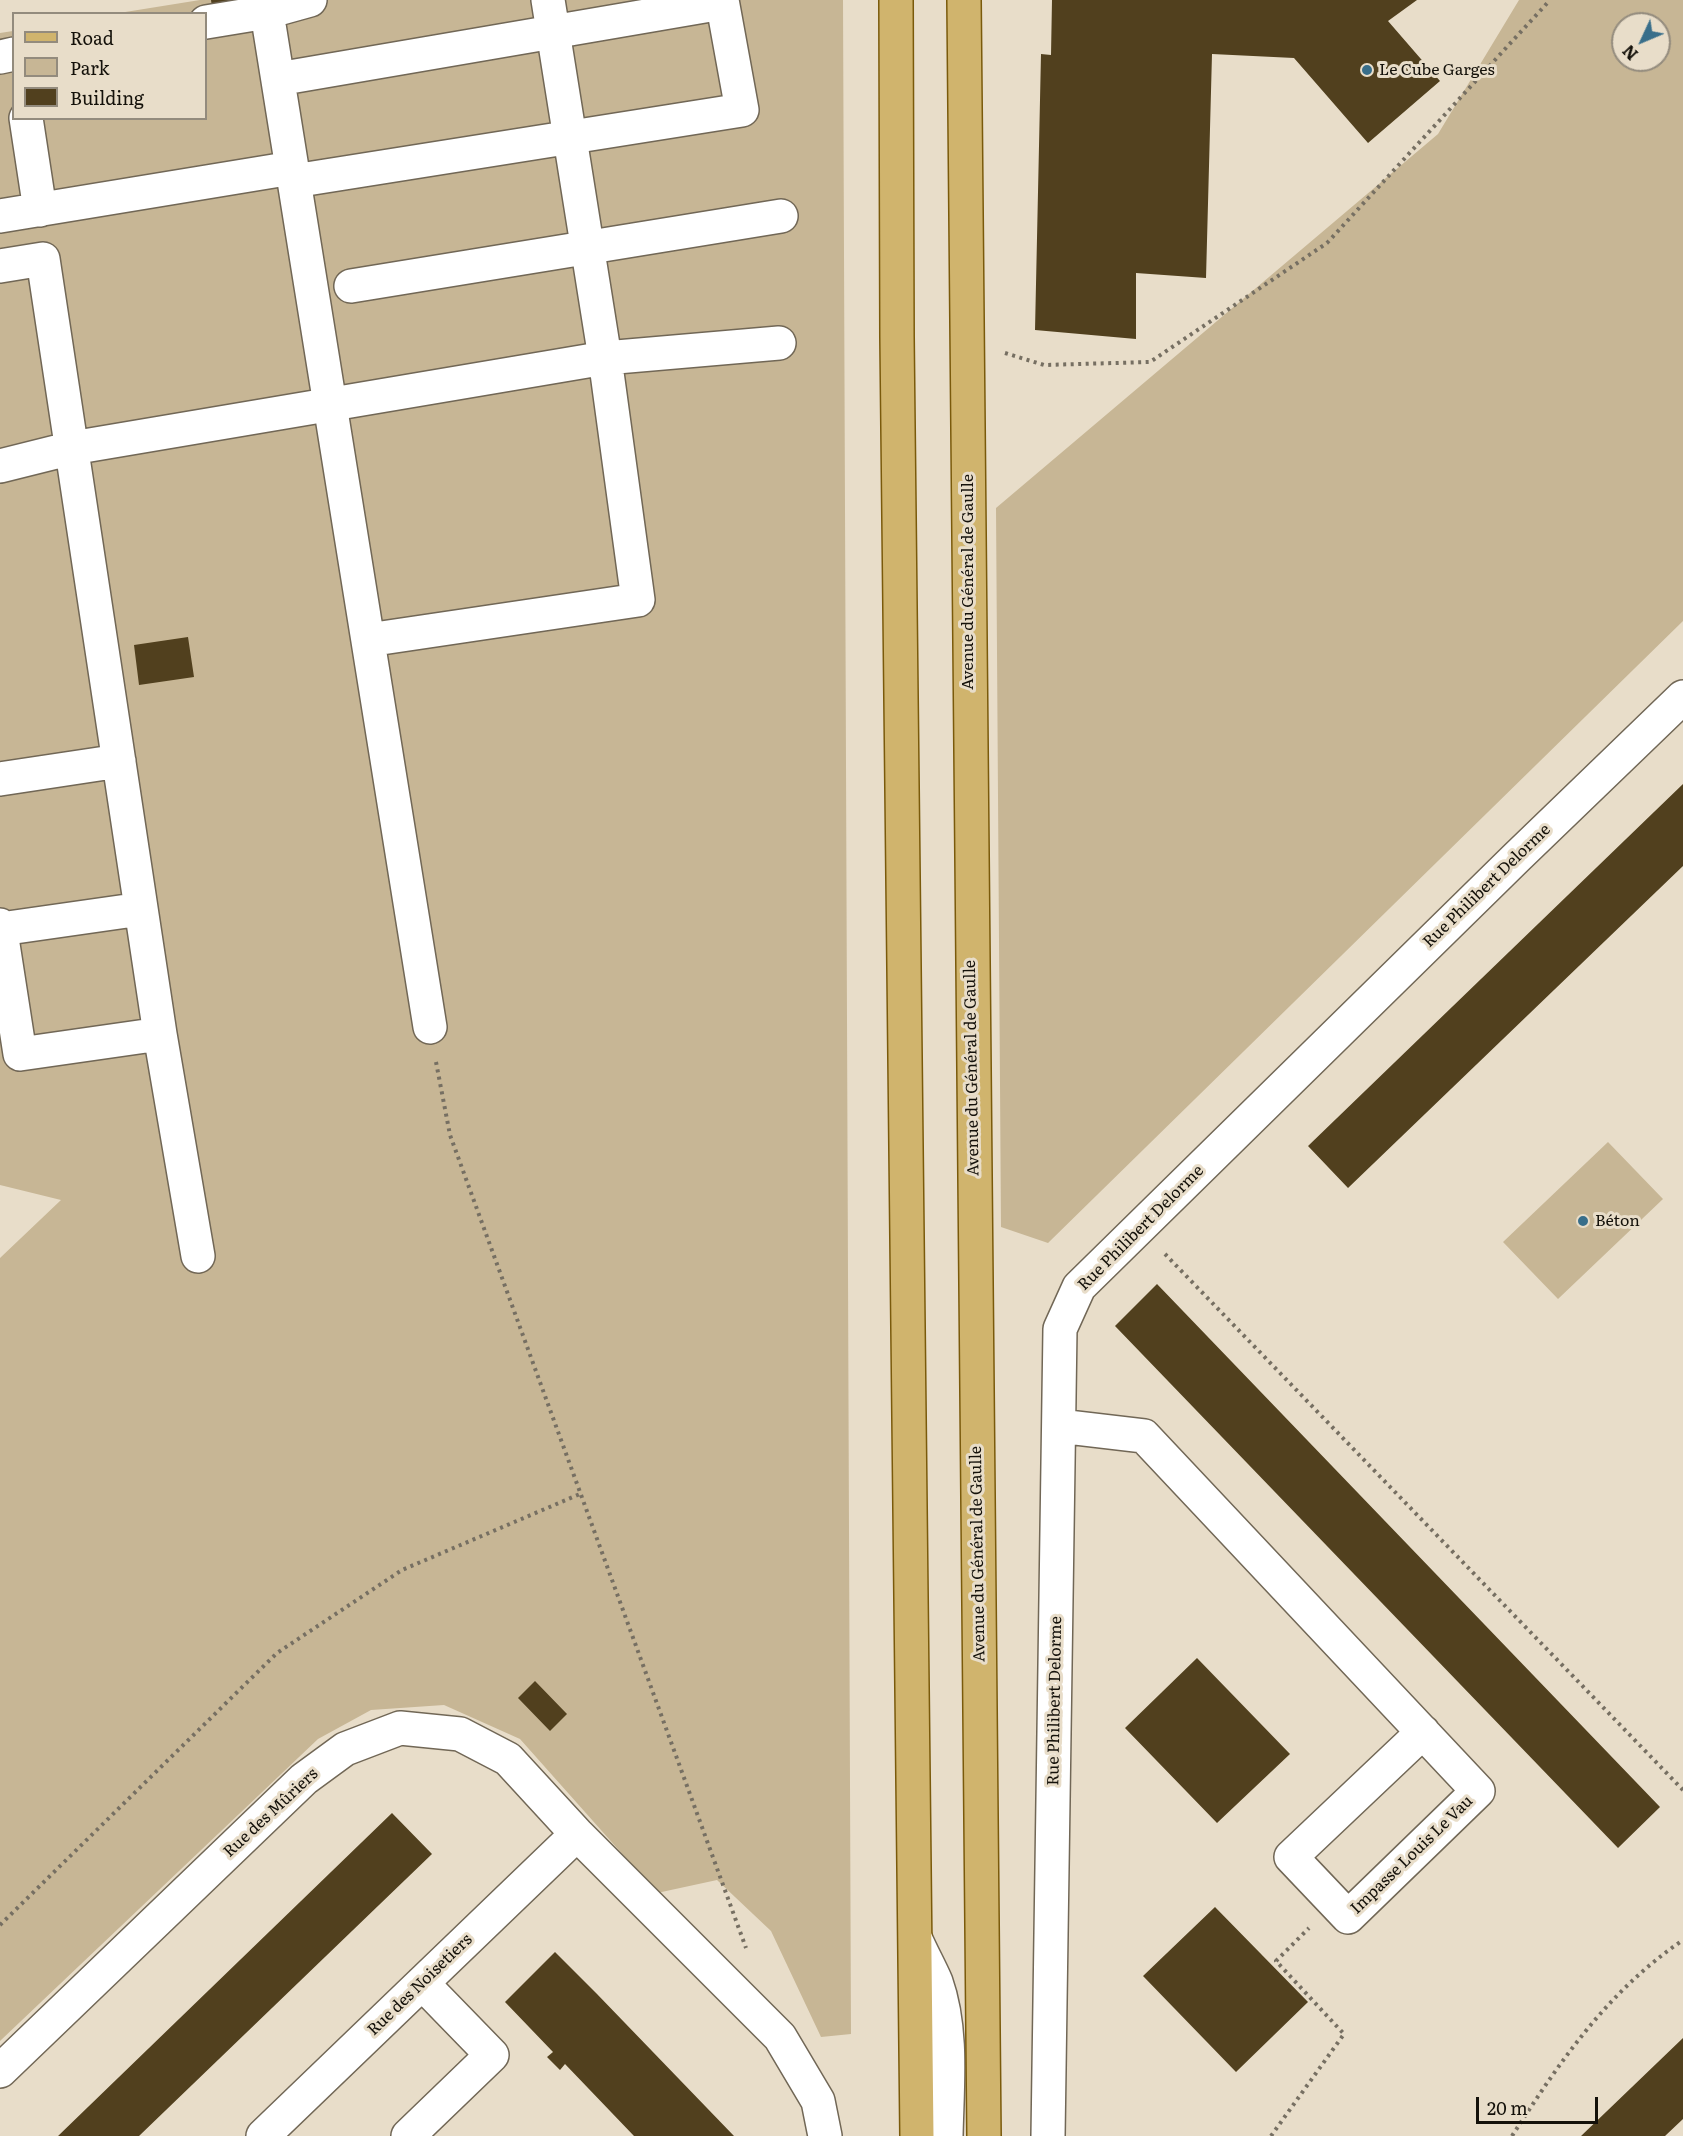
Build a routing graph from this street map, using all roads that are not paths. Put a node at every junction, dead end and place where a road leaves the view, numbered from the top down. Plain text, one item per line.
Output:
1 (310, 0) edge
2 (548, 0) edge
3 (896, 0) edge
4 (964, 0) edge
5 (722, 2) edge
6 (266, 6) edge
7 (207, 22) edge
8 (553, 32) junction
9 (278, 79) junction
10 (26, 120) edge
11 (569, 138) junction
12 (293, 175) junction
13 (40, 210) junction
14 (0, 216) edge
15 (782, 216) dead end
16 (587, 247) junction
17 (0, 266) edge
18 (351, 286) dead end
19 (779, 343) dead end
20 (605, 358) junction
21 (330, 405) junction
22 (72, 448) junction
23 (0, 466) edge
24 (368, 640) junction
25 (1683, 697) edge
26 (119, 761) junction
27 (0, 778) edge
28 (141, 909) junction
29 (0, 927) edge
30 (430, 1027) road end
31 (160, 1034) junction
32 (198, 1256) dead end
33 (1059, 1426) junction
34 (1423, 1732) junction
35 (577, 1834) junction
36 (916, 1940) junction
37 (422, 1983) junction
38 (0, 2071) edge
39 (263, 2136) edge
40 (408, 2136) edge
41 (825, 2136) edge
42 (917, 2136) edge
43 (946, 2136) edge
44 (984, 2136) edge
45 (1048, 2136) edge

1 - 6 street
2 - 8 street
3 - 36 main road
4 - 44 main road, Avenue du Général de Gaulle
5 - 8 street
5 - 11 street
6 - 7 street
6 - 9 street
8 - 9 street
8 - 11 street
9 - 12 street
10 - 13 street
11 - 12 street
11 - 16 street
12 - 13 street
12 - 21 street
13 - 14 street
15 - 16 street
16 - 18 street
16 - 20 street
17 - 22 street
19 - 20 street
20 - 21 street
20 - 24 street
21 - 22 street
21 - 24 street
22 - 23 street
22 - 26 street
24 - 30 street
25 - 33 street, Rue Philibert Delorme
26 - 27 street
26 - 28 street
28 - 29 street
28 - 31 street
29 - 31 street
31 - 32 street
33 - 34 street, Impasse Louis Le Vau
33 - 45 street, Rue Philibert Delorme
34 - 34 street, Impasse Louis Le Vau
35 - 37 street, Rue des Noisetiers
35 - 38 street, Rue des Mûriers
35 - 41 street, Rue des Mûriers
36 - 42 main road
36 - 43 street
37 - 39 street, Rue des Noisetiers
37 - 40 street

